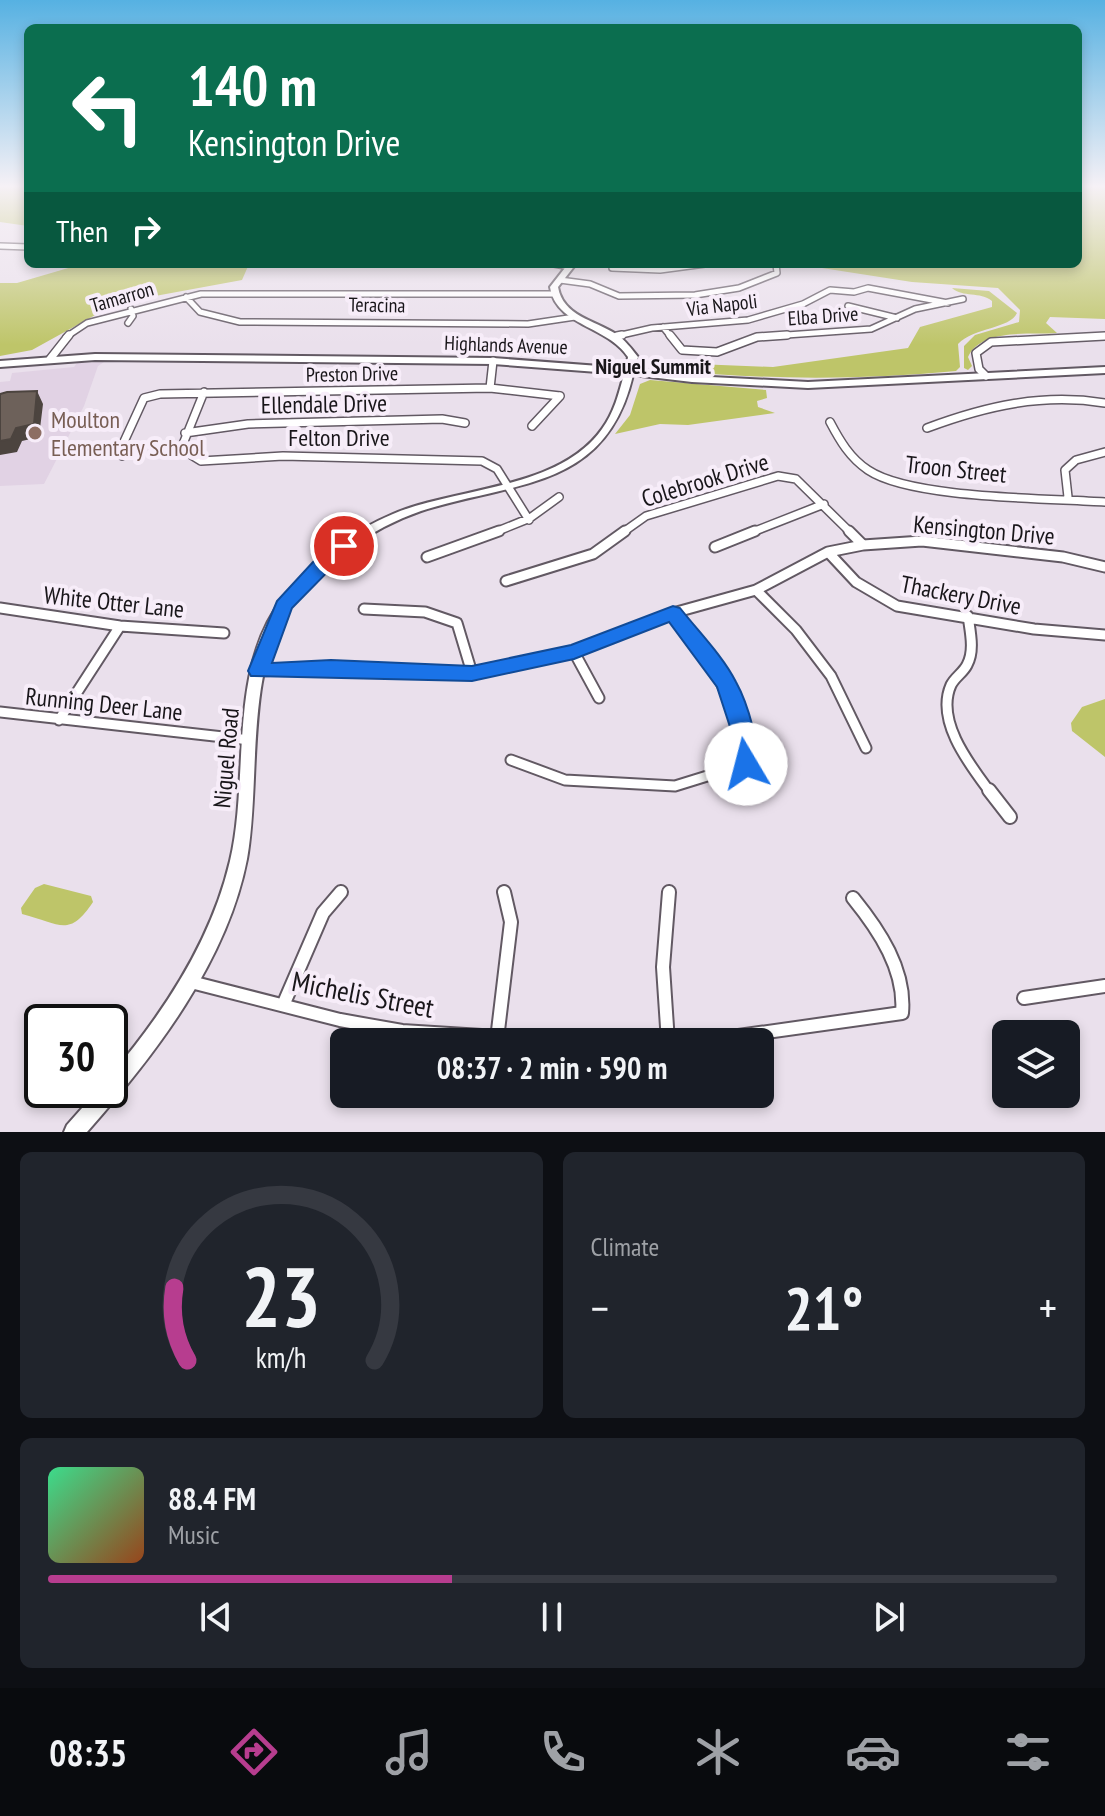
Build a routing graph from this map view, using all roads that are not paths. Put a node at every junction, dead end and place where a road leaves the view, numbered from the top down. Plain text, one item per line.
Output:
1 (0, 246) edge
2 (24, 247) edge
3 (569, 268) edge
4 (675, 268) edge
5 (776, 268) edge
6 (612, 269) edge
7 (560, 280) junction
8 (553, 294) junction
9 (186, 297) junction
10 (963, 299) dead end
11 (948, 303) junction
12 (848, 306) dead end
13 (131, 309) junction
14 (575, 317) junction
15 (898, 318) junction
16 (128, 323) dead end
17 (663, 327) junction
18 (617, 336) junction
19 (1105, 336) edge
20 (50, 359) junction
21 (493, 361) junction
22 (0, 364) edge
23 (1105, 370) edge
24 (631, 373) junction
25 (986, 376) junction
26 (490, 388) junction
27 (204, 392) junction
28 (1105, 403) edge
29 (830, 422) dead end
30 (465, 423) dead end
31 (532, 426) dead end
32 (927, 428) dead end
33 (185, 433) junction
34 (1105, 452) edge
35 (122, 456) dead end
36 (509, 486) junction
37 (559, 497) dead end
38 (1068, 497) junction
39 (1105, 502) edge
40 (824, 504) junction
41 (529, 520) junction
42 (863, 545) junction
43 (715, 547) dead end
44 (828, 552) junction
45 (427, 557) dead end
46 (1105, 567) edge
47 (506, 581) dead end
48 (756, 590) junction
49 (0, 608) edge
50 (364, 609) dead end
51 (673, 613) junction
52 (968, 616) junction
53 (120, 626) junction
54 (224, 633) dead end
55 (1105, 635) edge
56 (574, 652) junction
57 (258, 671) junction
58 (472, 673) junction
59 (599, 698) dead end
60 (0, 712) edge
61 (59, 720) junction
62 (251, 740) junction
63 (866, 748) dead end
64 (511, 760) dead end
65 (1010, 817) dead end
66 (341, 892) dead end
67 (504, 892) dead end
68 (669, 892) dead end
69 (853, 898) dead end
70 (190, 982) junction
71 (1105, 986) edge
72 (1024, 998) dead end
73 (284, 1003) junction
74 (387, 1028) edge
75 (498, 1028) edge
76 (666, 1028) edge
77 (774, 1031) edge
78 (74, 1132) edge

1 - 2 street
3 - 7 main road
4 - 6 street
5 - 7 street
7 - 8 main road
8 - 9 street, Tamarron
8 - 14 main road
9 - 13 street, Tamarron
9 - 14 street, Teracina
10 - 11 street, Elba Drive
11 - 15 street, Elba Drive
11 - 17 street, Via Napoli
12 - 15 street
13 - 16 street
13 - 20 street, Tamarron
14 - 18 main road
15 - 17 street, Elba Drive
17 - 18 street, Via Napoli
18 - 24 main road
19 - 25 street
20 - 21 main road, Highlands Avenue
20 - 22 main road, Highlands Avenue
21 - 24 main road, Highlands Avenue
21 - 26 street
23 - 25 main road, Highlands Avenue
24 - 25 main road, Highlands Avenue
24 - 36 main road, Niguel Road
26 - 27 street, Preston Drive
26 - 31 street, Preston Drive
27 - 33 street
27 - 35 street, Preston Drive
28 - 32 street
29 - 38 street, Troon Street
30 - 33 street, Ellendale Drive
33 - 36 street, Felton Drive
34 - 38 street
36 - 41 street, Felton Drive
36 - 57 main road, Niguel Road
37 - 41 street
38 - 39 street, Troon Street
40 - 42 street
40 - 43 street
40 - 47 street, Colebrook Drive
41 - 45 street
42 - 44 street, Kensington Drive
42 - 46 street, Kensington Drive
44 - 48 street, Kensington Drive
44 - 52 street, Thackery Drive
48 - 51 street, Kensington Drive
48 - 63 street
49 - 53 street, White Otter Lane
50 - 58 street
51 - 56 street, Kensington Drive
51 - 64 street
52 - 55 street, Thackery Drive
52 - 65 street
53 - 54 street, White Otter Lane
53 - 61 street
56 - 58 street, Kensington Drive
56 - 59 street
57 - 58 street, Kensington Drive
57 - 62 main road, Niguel Road
60 - 61 street, Running Deer Lane
61 - 62 street, Running Deer Lane
62 - 70 main road, Niguel Road
66 - 73 street
67 - 75 street
68 - 76 street
69 - 77 street
70 - 73 street, Michelis Street
70 - 78 main road, Niguel Road
71 - 72 street
73 - 74 street, Michelis Street

